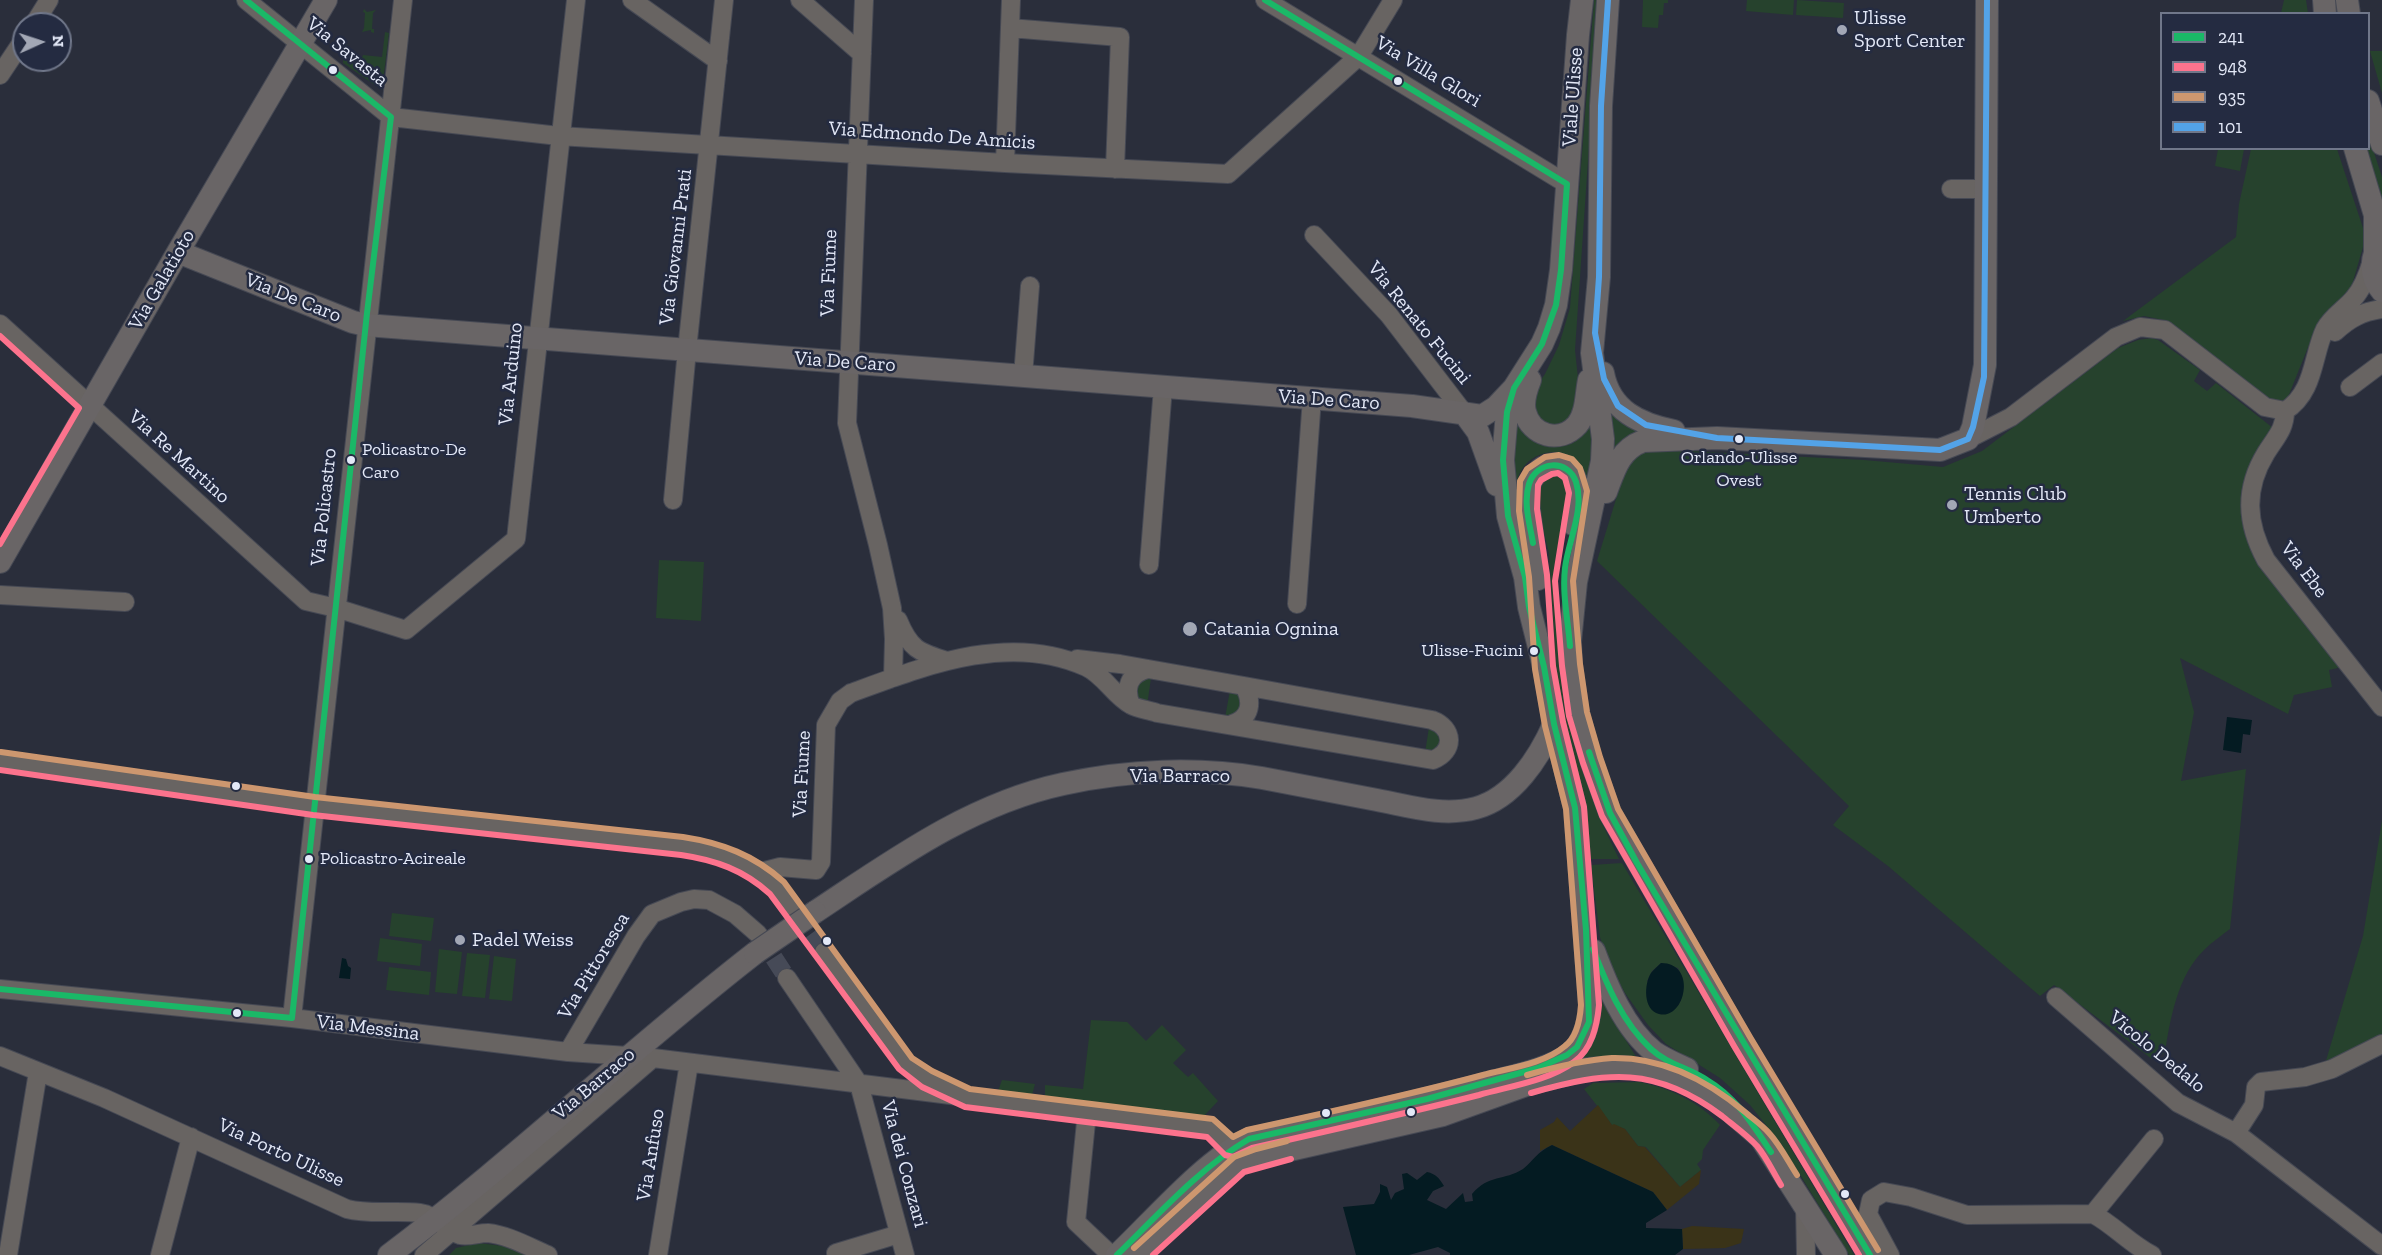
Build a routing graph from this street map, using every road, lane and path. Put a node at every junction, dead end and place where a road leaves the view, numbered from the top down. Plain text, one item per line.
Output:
1 (246, 0) edge
2 (326, 0) edge
3 (403, 0) edge
4 (576, 0) edge
5 (632, 0) edge
6 (724, 0) edge
7 (800, 0) edge
8 (864, 0) edge
9 (1011, 0) edge
10 (1265, 0) edge
11 (1393, 0) edge
12 (1582, 0) edge
13 (1608, 0) edge
14 (1987, 0) edge
15 (1010, 28) junction
16 (300, 43) junction
17 (862, 54) junction
18 (1359, 56) junction
19 (12, 57) edge
20 (718, 61) junction
21 (0, 75) edge
22 (2370, 107) edge
23 (391, 117) junction
24 (560, 136) junction
25 (710, 144) junction
26 (2382, 144) edge
27 (2356, 150) edge
28 (857, 154) junction
29 (1005, 163) junction
30 (1115, 169) junction
31 (1567, 184) junction
32 (1951, 189) dead end
33 (1985, 189) junction
34 (1314, 235) dead end
35 (2377, 251) edge
36 (178, 252) junction
37 (1030, 286) dead end
38 (2382, 291) edge
39 (2382, 309) edge
40 (0, 324) edge
41 (366, 325) junction
42 (538, 337) junction
43 (1594, 343) junction
44 (1542, 344) junction
45 (2321, 346) junction
46 (687, 350) junction
47 (848, 362) junction
48 (2382, 363) edge
49 (1023, 376) junction
50 (1163, 387) junction
51 (2350, 387) dead end
52 (1514, 388) junction
53 (1312, 398) junction
54 (90, 406) junction
55 (2284, 411) junction
56 (1464, 413) junction
57 (1717, 438) junction
58 (1968, 439) junction
59 (673, 500) dead end
60 (1508, 516) junction
61 (6, 538) edge
62 (1581, 558) junction
63 (0, 562) edge
64 (1149, 565) dead end
65 (0, 595) edge
66 (125, 602) dead end
67 (1297, 604) dead end
68 (336, 608) junction
69 (892, 608) junction
70 (1570, 642) junction
71 (912, 646) junction
72 (1058, 658) junction
73 (947, 661) junction
74 (1544, 667) junction
75 (1148, 669) junction
76 (900, 676) junction
77 (1244, 686) junction
78 (1131, 705) junction
79 (2382, 707) edge
80 (1232, 724) junction
81 (1550, 733) junction
82 (0, 761) edge
83 (314, 806) junction
84 (761, 872) junction
85 (804, 911) junction
86 (1586, 930) junction
87 (756, 943) junction
88 (824, 952) tunnel mouth
89 (788, 978) tunnel mouth
90 (0, 989) edge
91 (2056, 997) dead end
92 (292, 1018) junction
93 (2382, 1044) edge
94 (568, 1052) junction
95 (0, 1056) edge
96 (628, 1056) junction
97 (689, 1063) junction
98 (906, 1064) junction
99 (38, 1072) junction
100 (859, 1084) junction
101 (892, 1088) junction
102 (967, 1098) junction
103 (1087, 1112) junction
104 (2236, 1133) junction
105 (191, 1137) junction
106 (1761, 1138) junction
107 (2154, 1139) dead end
108 (1231, 1149) junction
109 (1215, 1174) junction
110 (1805, 1204) junction
111 (2092, 1214) junction
112 (443, 1225) junction
113 (899, 1234) junction
114 (6, 1243) edge
115 (2382, 1246) edge
116 (836, 1252) dead end
117 (160, 1255) edge
118 (389, 1255) edge
119 (424, 1255) edge
120 (548, 1255) edge
121 (658, 1255) edge
122 (905, 1255) edge
123 (1111, 1255) edge
124 (1118, 1255) edge
125 (1140, 1255) edge
126 (1806, 1255) edge
127 (1836, 1255) edge
128 (1870, 1255) edge
129 (1890, 1255) edge
130 (2152, 1255) edge

1 - 16 street, Via Savasta
2 - 16 main road, Via Galatioto
3 - 23 street, Via Policastro
4 - 24 street, Via Arduino
5 - 20 street
6 - 20 street, Via Giovanni Prati
7 - 17 street
8 - 17 street, Via Fiume
9 - 15 street
10 - 18 street, Via Villa Glori
11 - 18 street, Via Edmondo De Amicis
12 - 31 main road, Viale Ulisse
13 - 43 main road, Viale Ulisse
14 - 33 main road
15 - 29 street
15 - 30 street
16 - 23 street, Via Savasta
16 - 36 main road, Via Galatioto
17 - 28 street, Via Fiume
18 - 30 street, Via Edmondo De Amicis
18 - 31 street, Via Villa Glori
19 - 21 street
20 - 25 street, Via Giovanni Prati
22 - 26 main road
23 - 24 street, Via Edmondo De Amicis
23 - 41 street, Via Policastro
24 - 25 street, Via Edmondo De Amicis
24 - 42 street, Via Arduino
25 - 28 street, Via Edmondo De Amicis
25 - 46 street, Via Giovanni Prati
27 - 35 main road
28 - 29 street, Via Edmondo De Amicis
28 - 47 street, Via Fiume
29 - 30 street, Via Edmondo De Amicis
31 - 44 main road, Viale Ulisse
32 - 33 street
33 - 58 main road
34 - 56 street, Via Renato Fucini
35 - 38 main road
35 - 45 street
36 - 41 main road, Via De Caro
36 - 54 main road, Via Galatioto
37 - 49 street
39 - 45 street
40 - 54 street, Via Re Martino
41 - 42 main road, Via De Caro
41 - 68 street, Via Policastro
42 - 46 main road, Via De Caro
42 - 68 street, Via Arduino
43 - 44 main road
43 - 57 main road
43 - 62 main road
44 - 52 main road, Viale Ulisse
45 - 55 street
46 - 47 main road, Via De Caro
46 - 59 street, Via Giovanni Prati
47 - 49 main road, Via De Caro
47 - 69 street, Via Fiume
48 - 51 street
49 - 50 main road, Via De Caro
50 - 53 main road, Via De Caro
50 - 64 street
52 - 56 main road, Via De Caro
52 - 60 main road, Viale Ulisse
53 - 56 main road, Via De Caro
53 - 67 street
54 - 61 main road, Via Galatioto
54 - 68 street, Via Re Martino
55 - 58 street
55 - 79 street, Via Ebe
56 - 60 main road
57 - 58 main road
57 - 62 main road
60 - 74 main road, Viale Ulisse
61 - 63 main road, Via Galatioto
62 - 70 main road
65 - 66 street
68 - 83 street, Via Policastro
69 - 71 street
69 - 76 street
70 - 74 main road
70 - 128 main road
71 - 73 street
71 - 76 street
72 - 73 street
72 - 75 street
72 - 78 street
73 - 76 street
74 - 81 main road, Viale Ulisse
75 - 77 street
75 - 78 street
76 - 84 street, Via Fiume
77 - 80 street
77 - 80 street
78 - 80 street
81 - 85 main road, Via Barraco
81 - 86 main road, Viale Ulisse
82 - 83 street
83 - 84 street
83 - 92 street, Via Policastro
84 - 85 street
85 - 87 main road, Via Barraco, bridge
86 - 106 main road
86 - 108 main road
87 - 94 street, Via Pittoresca
87 - 96 main road, Via Barraco
88 - 98 street
89 - 100 street
90 - 92 street, Via Messina
91 - 104 street, Vicolo Dedalo
92 - 94 street, Via Messina
93 - 104 street
94 - 96 street, Via Messina
95 - 99 street, Via Porto Ulisse
96 - 112 main road, Via Barraco
97 - 100 street
97 - 112 street, Via Barraco
97 - 121 street, Via Anfuso
98 - 101 street
98 - 102 street
99 - 105 street, Via Porto Ulisse
99 - 114 street
100 - 101 street
100 - 113 street, Via dei Conzari
101 - 102 street
102 - 103 street
103 - 108 street
103 - 123 street
104 - 115 street, Vicolo Dedalo
105 - 112 street, Via Porto Ulisse
105 - 117 street
106 - 109 main road
106 - 110 main road
107 - 111 street
108 - 109 main road
109 - 124 main road
109 - 125 main road
110 - 126 street
110 - 127 main road
111 - 129 street
111 - 130 street
112 - 118 main road
112 - 119 street
112 - 120 street, Via Porto Ulisse
113 - 116 street
113 - 122 street, Via dei Conzari

